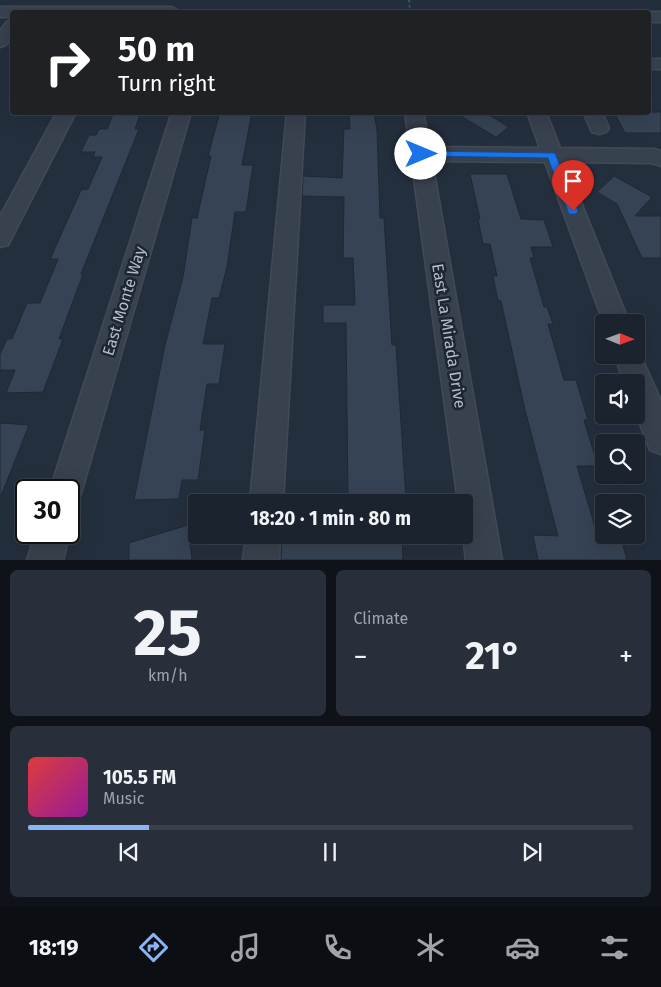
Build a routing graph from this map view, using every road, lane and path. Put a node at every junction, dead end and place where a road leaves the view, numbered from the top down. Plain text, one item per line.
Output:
1 (27, 8) edge
2 (14, 10) edge
3 (74, 10) edge
4 (10, 29) edge
5 (0, 42) edge
6 (65, 115) edge
7 (181, 115) edge
8 (296, 115) edge
9 (414, 115) edge
10 (537, 115) edge
11 (421, 154) junction
12 (551, 155) junction
13 (661, 158) edge
14 (0, 238) edge
15 (613, 314) edge
16 (631, 364) edge
17 (661, 440) edge
18 (69, 479) edge
19 (267, 494) edge
20 (50, 544) edge
21 (263, 544) edge
22 (45, 560) edge
23 (262, 560) edge
24 (484, 560) edge

1 - 2 street
1 - 3 street
4 - 5 street
6 - 14 street
7 - 18 street, East Monte Way
8 - 19 street
9 - 11 street, East La Mirada Drive
10 - 12 street
11 - 12 street
11 - 24 street, East La Mirada Drive
12 - 13 street
12 - 15 street
16 - 17 street
20 - 22 street
21 - 23 street

